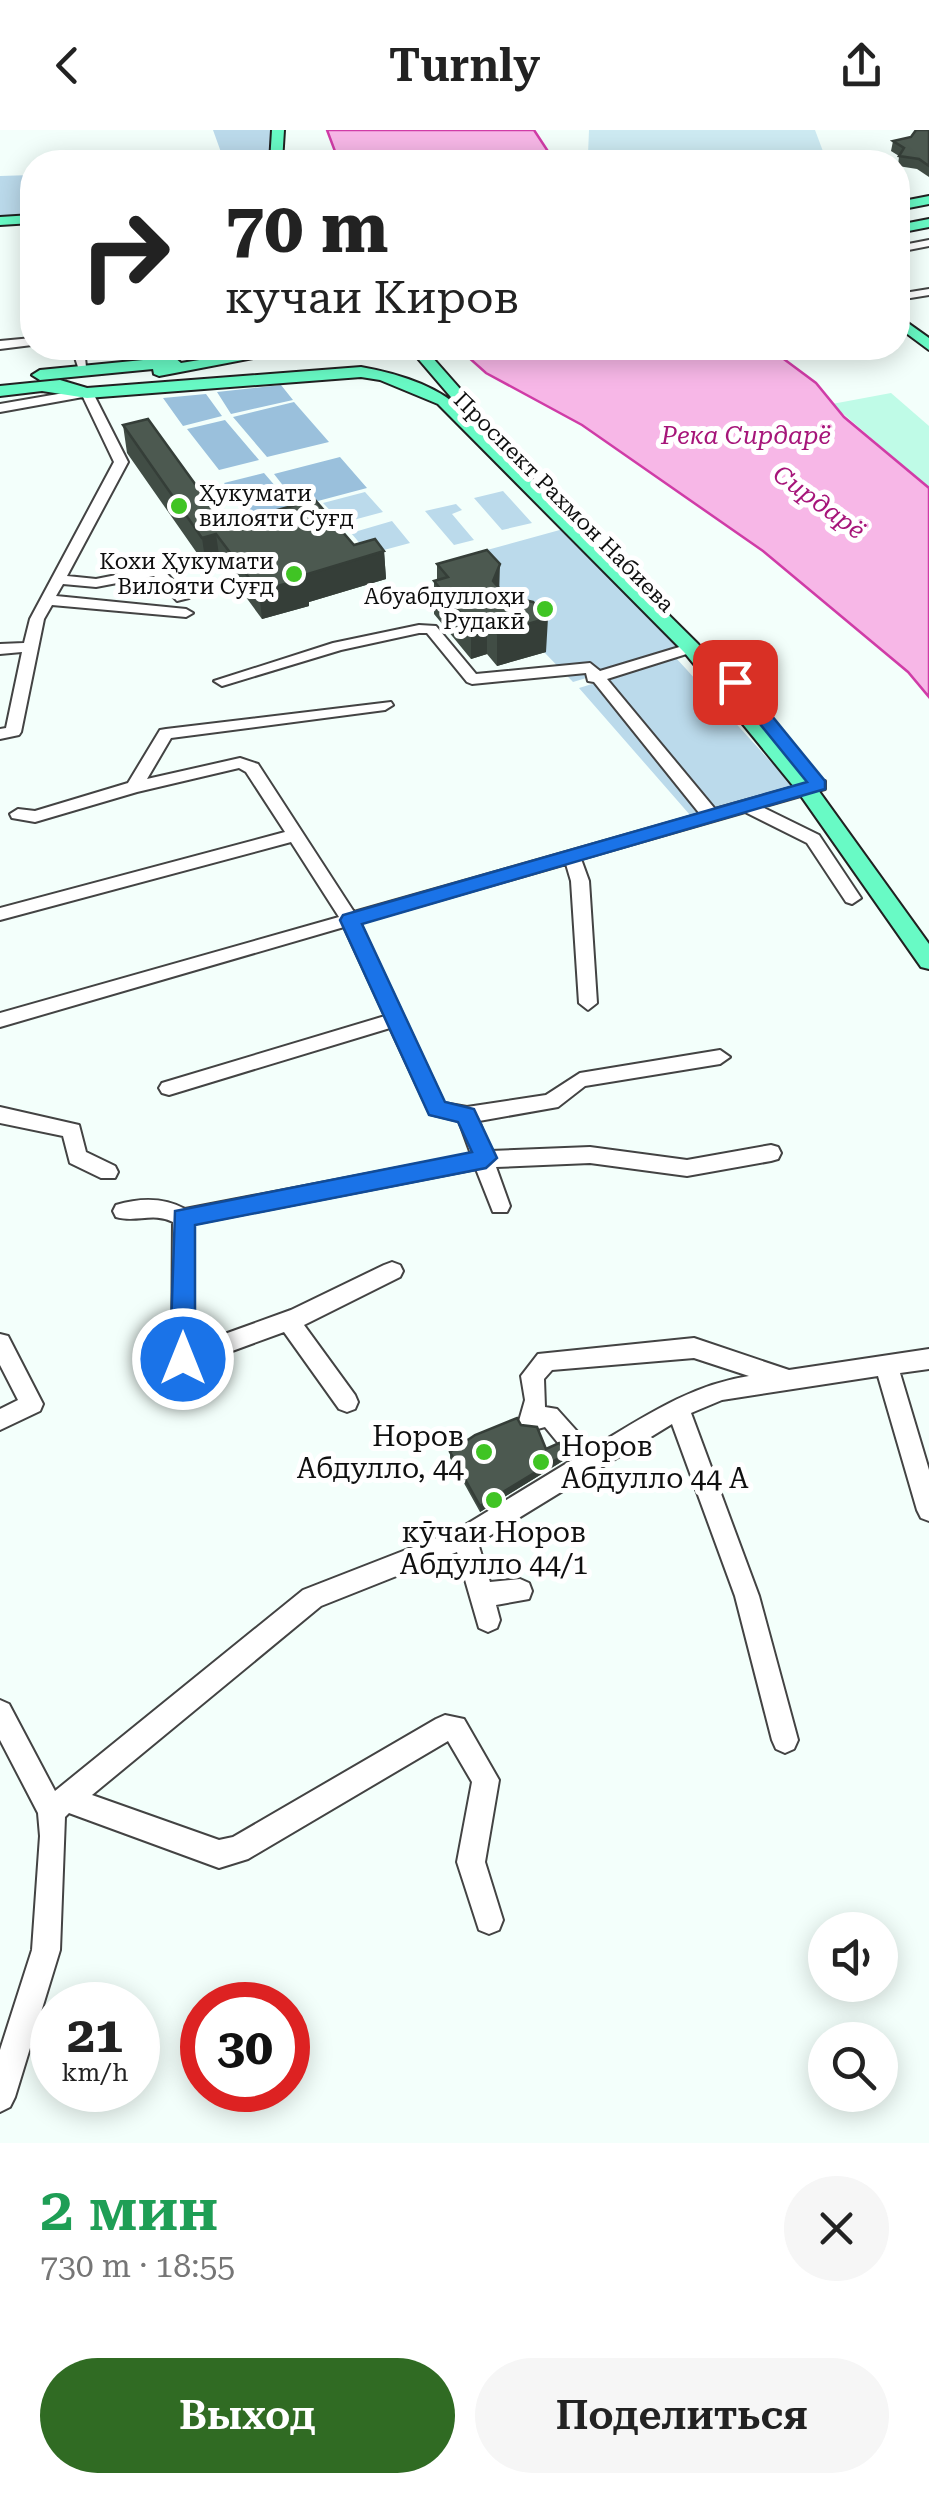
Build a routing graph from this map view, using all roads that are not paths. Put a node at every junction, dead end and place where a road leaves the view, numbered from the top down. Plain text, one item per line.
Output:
1 (69, 360) edge
2 (217, 360) edge
3 (233, 360) edge
4 (236, 360) edge
5 (426, 360) edge
6 (27, 375) junction
7 (0, 378) edge
8 (44, 381) junction
9 (195, 383) junction
10 (448, 386) junction
11 (0, 390) edge
12 (87, 393) junction
13 (424, 393) junction
14 (0, 408) edge
15 (60, 579) junction
16 (48, 600) junction
17 (31, 647) junction
18 (0, 648) edge
19 (691, 648) junction
20 (593, 678) junction
21 (222, 680) dead end
22 (386, 705) dead end
23 (6, 734) edge
24 (812, 786) junction
25 (134, 787) junction
26 (744, 805) junction
27 (710, 815) junction
28 (26, 816) dead end
29 (295, 835) junction
30 (572, 854) junction
31 (852, 898) dead end
32 (0, 914) edge
33 (350, 920) junction
34 (929, 944) edge
35 (929, 962) edge
36 (588, 1003) dead end
37 (396, 1019) junction
38 (0, 1020) edge
39 (720, 1057) dead end
40 (169, 1088) dead end
41 (0, 1115) edge
42 (466, 1115) junction
43 (771, 1153) dead end
44 (486, 1158) junction
45 (108, 1172) dead end
46 (500, 1206) dead end
47 (124, 1211) dead end
48 (183, 1218) junction
49 (392, 1271) dead end
50 (288, 1321) junction
51 (0, 1343) edge
52 (929, 1359) edge
53 (886, 1364) junction
54 (786, 1379) junction
55 (347, 1402) dead end
56 (678, 1408) junction
57 (0, 1420) edge
58 (588, 1461) junction
59 (929, 1510) edge
60 (465, 1538) junction
61 (520, 1591) dead end
62 (481, 1595) junction
63 (488, 1620) dead end
64 (0, 1713) edge
65 (785, 1740) dead end
66 (59, 1805) junction
67 (490, 1920) dead end
68 (0, 2097) edge

1 - 6 main road
2 - 8 main road
3 - 9 main road
4 - 10 main road
5 - 10 main road, Проспект Рахмон Набиева
6 - 7 main road
6 - 8 main road
8 - 11 main road
8 - 12 main road
9 - 12 main road
9 - 13 main road, Проспект Рахмон Набиева
10 - 13 main road
10 - 24 main road, Проспект Рахмон Набиева
12 - 14 street
12 - 15 street
13 - 19 main road, Проспект Рахмон Набиева
15 - 16 street
15 - 16 street
16 - 17 street
17 - 18 street
17 - 23 street
19 - 20 street
19 - 24 main road, Проспект Рахмон Набиева
20 - 21 street
20 - 27 street
22 - 25 street
24 - 26 street
24 - 34 main road, Проспект Рахмон Набиева
24 - 35 main road, Проспект Рахмон Набиева
25 - 28 street
25 - 29 street
26 - 27 street
26 - 31 street
27 - 30 street
29 - 32 street
29 - 33 street
30 - 33 street
30 - 36 street
33 - 37 street
33 - 38 street
37 - 40 street
37 - 42 street
39 - 42 street
41 - 45 street
42 - 44 street
43 - 44 street
44 - 46 street
44 - 48 street
47 - 48 street
48 - 50 street
49 - 50 street
50 - 55 street
51 - 57 street
52 - 53 street
53 - 54 street
53 - 59 street
54 - 56 street
54 - 58 street
56 - 58 street
56 - 65 street
58 - 60 street
60 - 62 street
60 - 66 street
61 - 62 street
62 - 63 street
64 - 66 street
66 - 67 street
66 - 68 street

